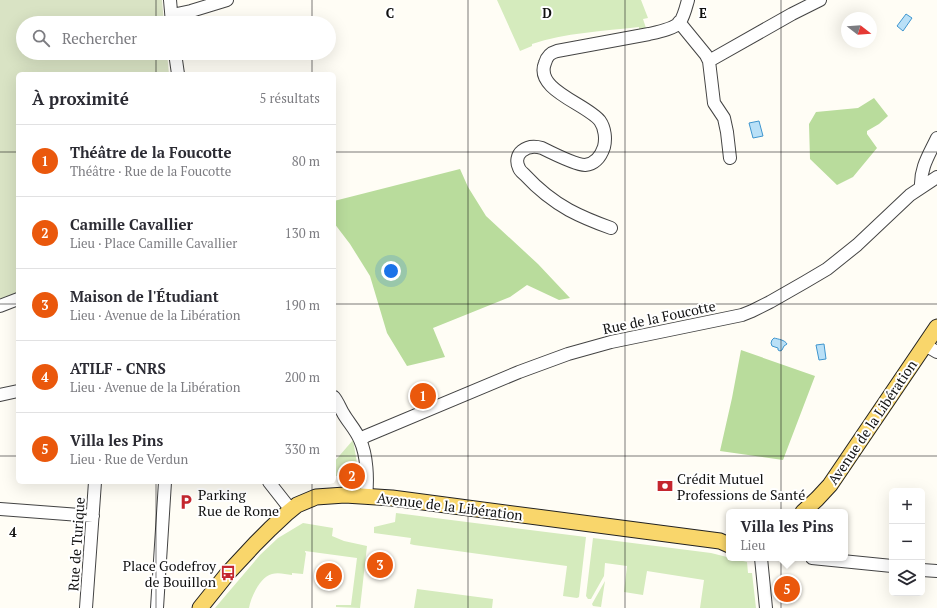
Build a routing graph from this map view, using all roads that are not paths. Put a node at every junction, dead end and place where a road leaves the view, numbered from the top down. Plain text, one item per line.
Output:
1 (170, 0) edge
2 (227, 0) edge
3 (688, 0) edge
4 (820, 0) edge
5 (172, 16) edge
6 (179, 16) edge
7 (679, 22) junction
8 (176, 60) edge
9 (709, 61) junction
10 (178, 72) edge
11 (937, 138) edge
12 (730, 158) dead end
13 (937, 177) edge
14 (921, 187) junction
15 (611, 228) dead end
16 (16, 301) edge
17 (0, 306) edge
18 (937, 327) edge
19 (931, 348) edge
20 (16, 391) edge
21 (0, 395) edge
22 (336, 399) edge
23 (360, 440) junction
24 (95, 484) edge
25 (165, 484) edge
26 (271, 484) edge
27 (366, 496) junction
28 (0, 509) edge
29 (806, 509) edge
30 (291, 510) junction
31 (92, 516) junction
32 (726, 540) edge
33 (761, 561) edge
34 (842, 561) edge
35 (889, 566) edge
36 (925, 570) edge
37 (937, 571) edge
38 (86, 608) edge
39 (158, 608) edge
40 (200, 608) edge
41 (766, 608) edge

1 - 5 street
2 - 6 street
3 - 7 street
4 - 9 street
7 - 9 street
7 - 15 street
8 - 10 street
9 - 12 street
11 - 14 street
13 - 14 street, Rue de la Foucotte
14 - 23 street, Rue de la Foucotte
16 - 17 street
18 - 19 main road, Avenue de la Libération
19 - 29 main road, Avenue de la Libération
20 - 21 street
22 - 23 street
23 - 27 street
24 - 31 street, Rue de Turique
25 - 39 street
26 - 30 street
27 - 30 main road, Avenue de la Libération
27 - 32 main road, Avenue de la Libération
28 - 31 street
30 - 40 main road, Avenue de la Libération
31 - 38 street, Rue de Turique
33 - 41 street
34 - 35 street
36 - 37 street

